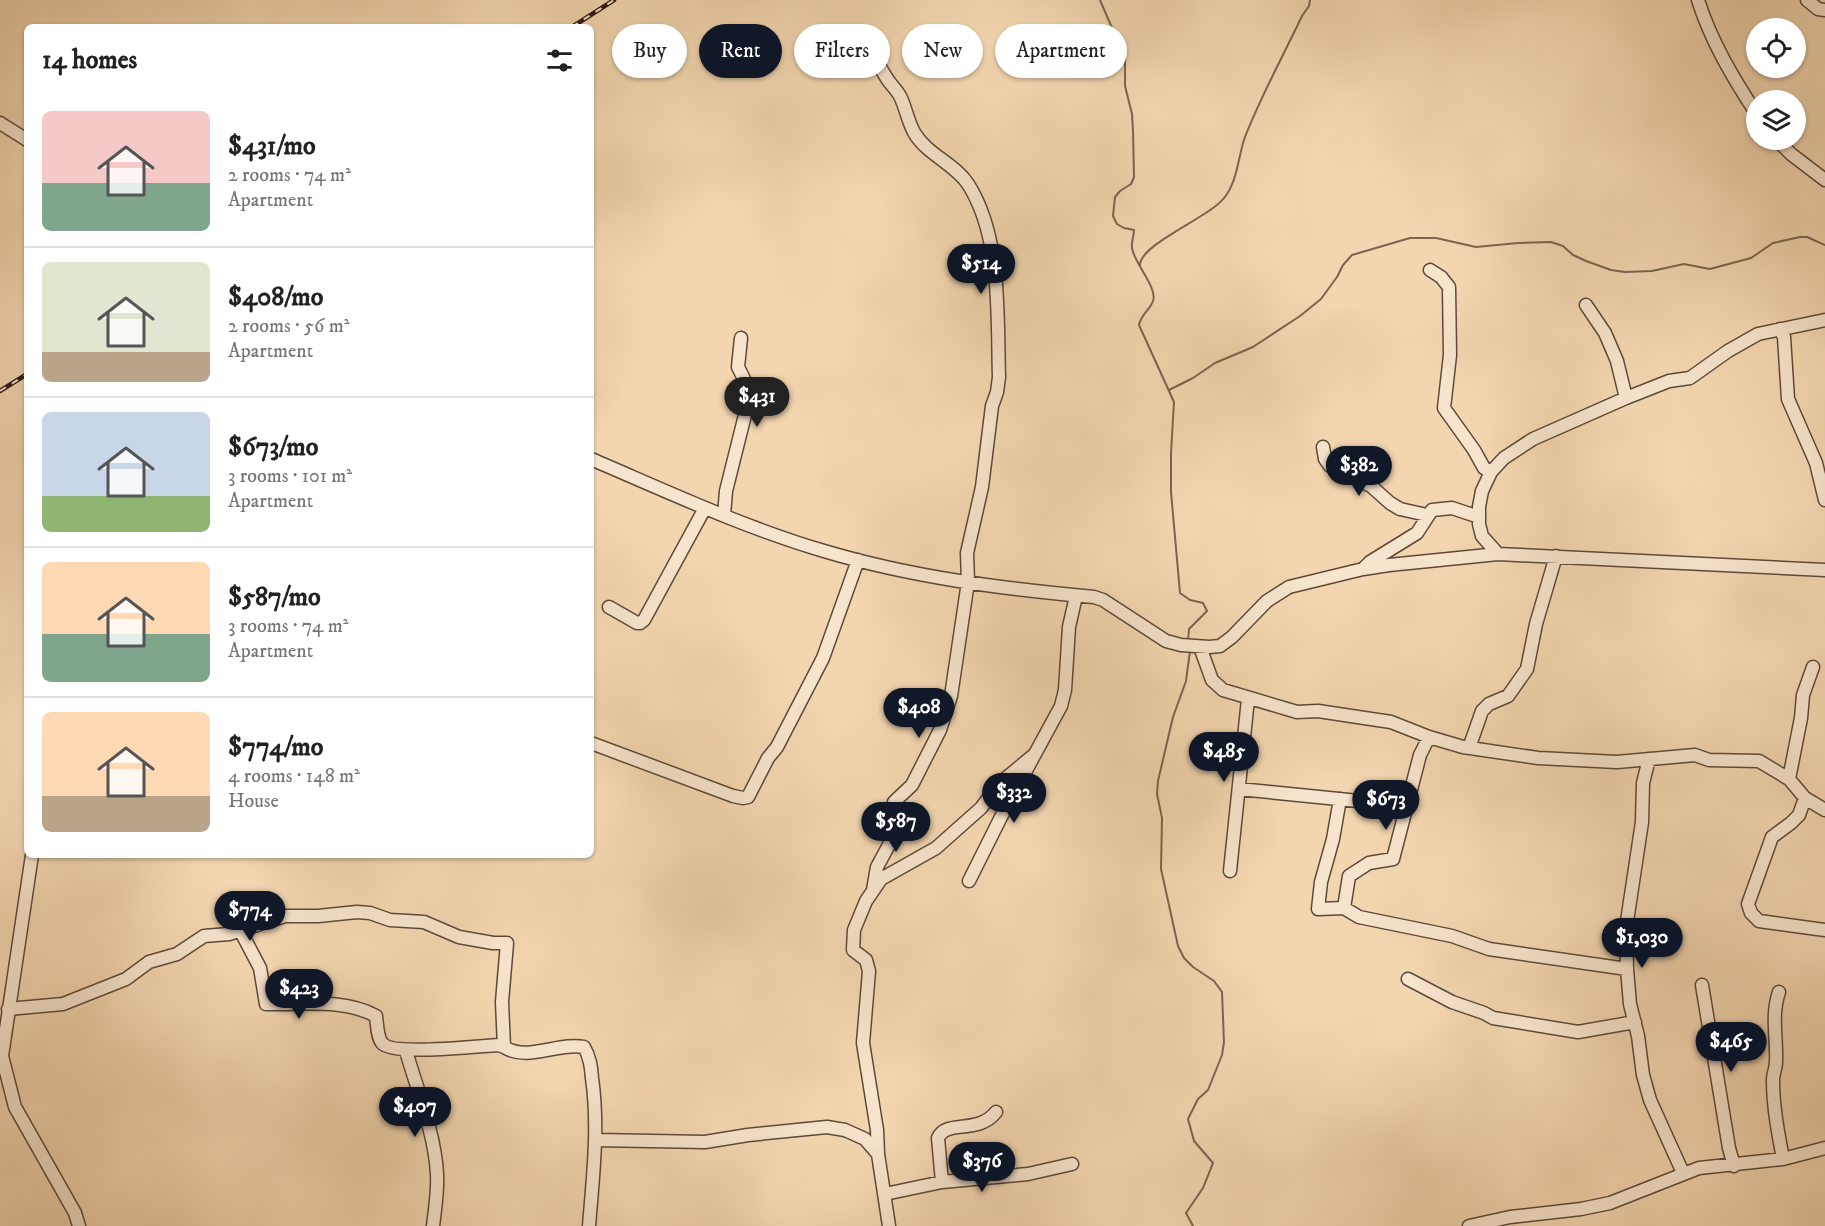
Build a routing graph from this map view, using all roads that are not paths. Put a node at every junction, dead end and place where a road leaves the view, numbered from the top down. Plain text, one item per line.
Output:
1 (1698, 0) edge
2 (1807, 0) edge
3 (1825, 10) edge
4 (887, 78) edge
5 (1746, 97) edge
6 (0, 123) edge
7 (24, 138) edge
8 (1787, 150) edge
9 (1825, 180) edge
10 (1430, 270) dead end
11 (1586, 305) dead end
12 (1825, 320) edge
13 (1780, 329) junction
14 (741, 338) dead end
15 (1626, 398) junction
16 (1323, 447) dead end
17 (594, 460) edge
18 (1491, 472) junction
19 (1825, 500) edge
20 (705, 508) junction
21 (724, 515) junction
22 (1428, 515) junction
23 (1479, 517) junction
24 (1498, 554) junction
25 (1556, 556) junction
26 (858, 560) junction
27 (1363, 569) junction
28 (1825, 570) edge
29 (968, 582) junction
30 (1076, 596) junction
31 (609, 607) dead end
32 (1191, 646) junction
33 (1813, 667) dead end
34 (1248, 699) junction
35 (1429, 737) junction
36 (594, 744) edge
37 (1469, 748) junction
38 (1035, 754) junction
39 (1648, 759) junction
40 (1788, 779) junction
41 (1239, 789) junction
42 (1805, 798) junction
43 (1340, 800) junction
44 (1408, 806) junction
45 (1825, 810) edge
46 (32, 858) edge
47 (1230, 871) dead end
48 (969, 881) dead end
49 (873, 890) junction
50 (1344, 908) junction
51 (240, 930) junction
52 (1825, 930) edge
53 (1627, 969) junction
54 (1408, 979) dead end
55 (1702, 985) dead end
56 (1779, 992) dead end
57 (8, 1009) junction
58 (1635, 1022) junction
59 (504, 1047) junction
60 (406, 1050) junction
61 (1, 1055) edge
62 (996, 1112) dead end
63 (596, 1140) junction
64 (1825, 1148) edge
65 (878, 1154) junction
66 (1783, 1159) junction
67 (1072, 1164) dead end
68 (1734, 1166) junction
69 (1683, 1173) junction
70 (942, 1182) junction
71 (885, 1194) junction
72 (79, 1226) edge
73 (433, 1226) edge
74 (590, 1226) edge
75 (889, 1226) edge
76 (1469, 1226) edge

1 - 5 street
2 - 3 street
4 - 29 street
6 - 7 street
8 - 9 street
10 - 18 street
11 - 15 street
12 - 13 street
13 - 15 street
13 - 19 street
14 - 21 street
15 - 18 street
16 - 22 street
17 - 20 street
18 - 23 street
20 - 21 street
20 - 31 street
21 - 26 street
22 - 23 street
22 - 27 street
23 - 24 street
24 - 25 street
24 - 27 street
25 - 28 street
25 - 37 street
26 - 29 street
26 - 36 street
27 - 32 street
29 - 30 street
29 - 49 street
30 - 32 street
30 - 38 street
32 - 34 street
33 - 40 street
34 - 35 street
34 - 41 street
35 - 37 street
35 - 44 street
37 - 39 street
38 - 48 street
38 - 49 street
39 - 40 street
39 - 53 street
40 - 42 street
41 - 43 street
41 - 47 street
42 - 45 street
42 - 52 street
43 - 44 street
43 - 50 street
44 - 50 street
46 - 57 street
49 - 65 street
50 - 53 street
51 - 57 street
51 - 59 street
51 - 60 street
53 - 58 street
54 - 58 street
55 - 68 street
56 - 66 street
57 - 61 street
58 - 69 street
59 - 60 street
59 - 63 street
60 - 73 street
61 - 72 street
62 - 70 street
63 - 65 street
63 - 74 street
64 - 66 street
65 - 71 street
66 - 68 street
67 - 70 street
68 - 69 street
69 - 76 street
70 - 71 street
71 - 75 street

